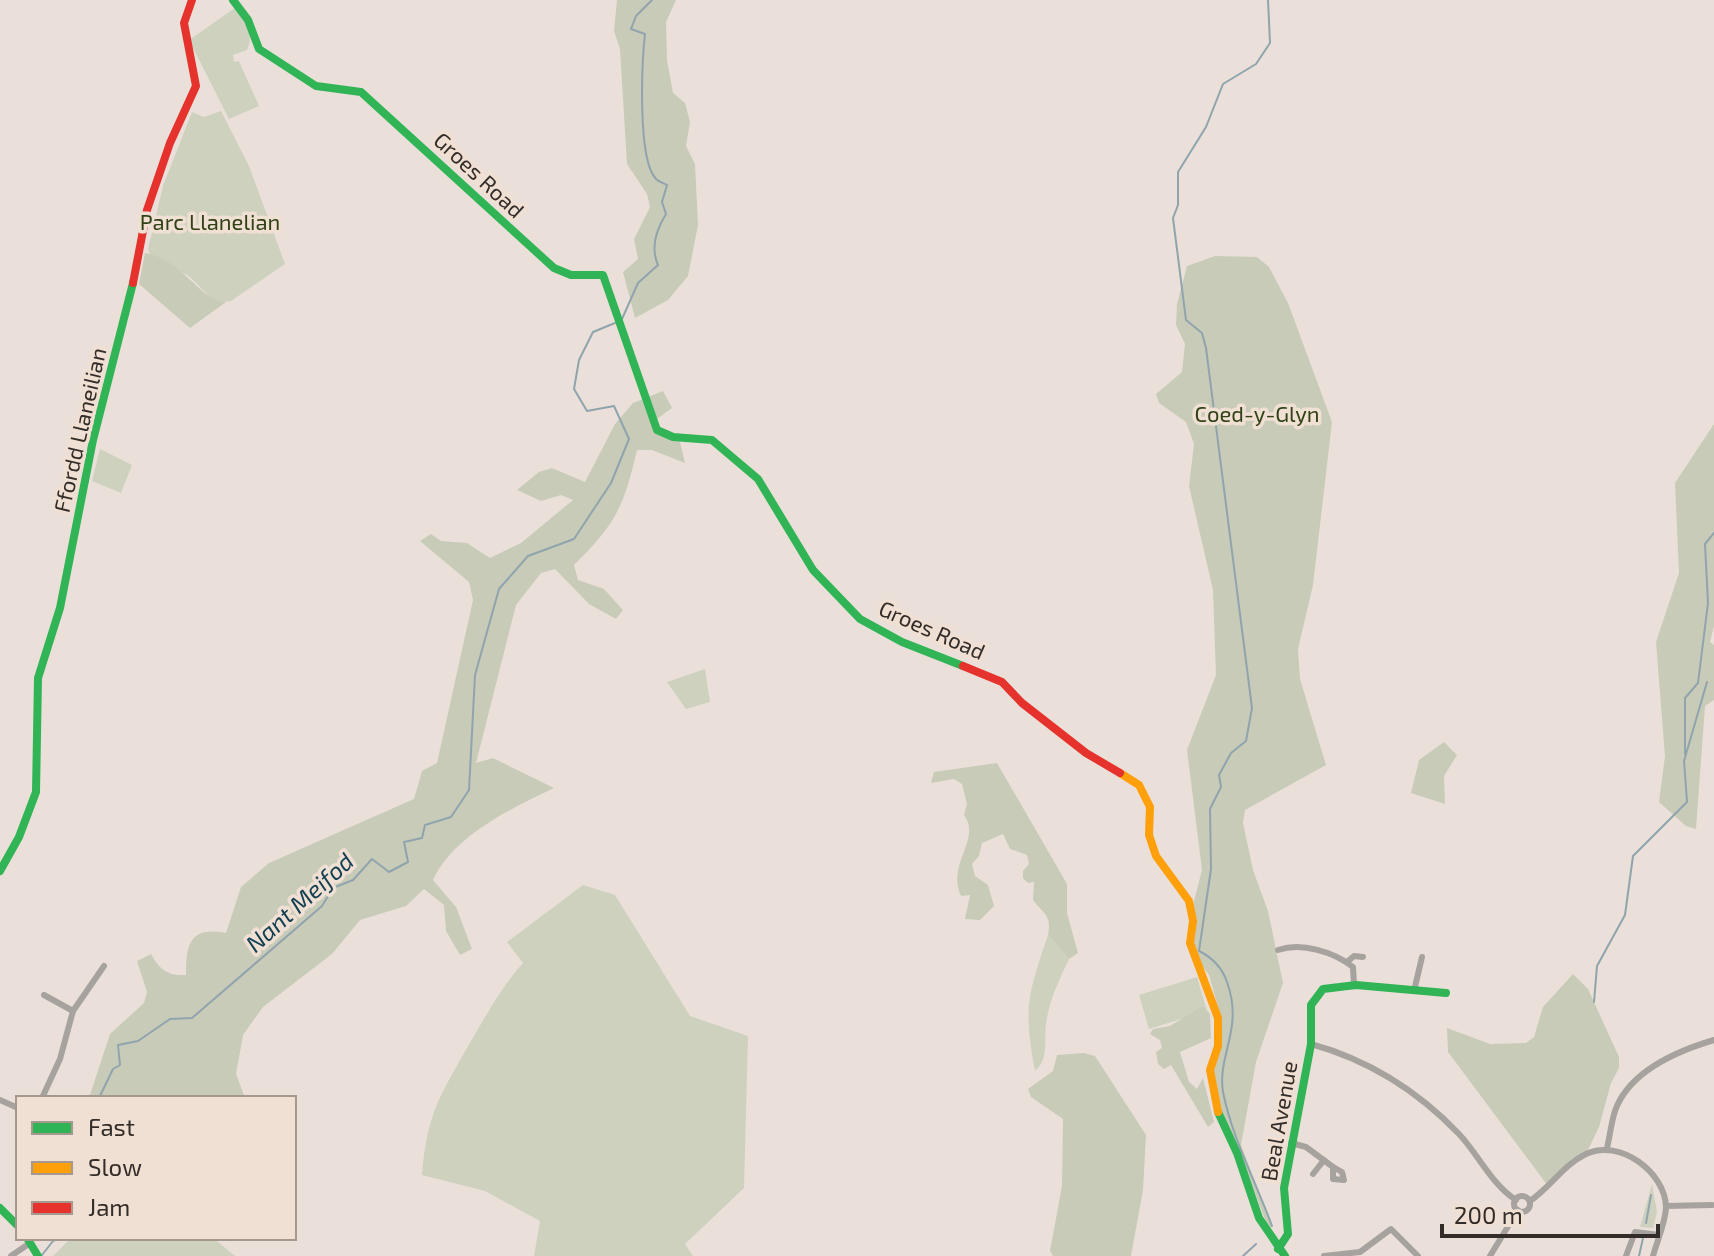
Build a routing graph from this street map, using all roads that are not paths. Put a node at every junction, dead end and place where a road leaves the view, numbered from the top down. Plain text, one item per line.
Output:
1 (192, 0) edge
2 (233, 0) edge
3 (0, 871) edge
4 (1278, 950) dead end
5 (1363, 957) dead end
6 (1422, 957) dead end
7 (1347, 962) junction
8 (104, 966) dead end
9 (1354, 985) junction
10 (1414, 991) junction
11 (1446, 993) dead end
12 (44, 995) dead end
13 (73, 1011) junction
14 (1714, 1040) edge
15 (1311, 1044) junction
16 (43, 1096) edge
17 (1291, 1143) junction
18 (1607, 1148) junction
19 (1324, 1160) junction
20 (1333, 1167) dead end
21 (1313, 1174) dead end
22 (1516, 1200) junction
23 (1530, 1201) junction
24 (1702, 1205) junction
25 (1712, 1205) edge
26 (1666, 1206) junction
27 (0, 1208) edge
28 (1518, 1210) junction
29 (1701, 1217) dead end
30 (16, 1224) edge
31 (1659, 1235) junction
32 (29, 1242) edge
33 (1282, 1252) edge
34 (11, 1256) edge
35 (38, 1256) edge
36 (1324, 1256) edge
37 (1418, 1256) edge
38 (1490, 1256) edge
39 (1626, 1256) edge
40 (1653, 1256) edge

1 - 3 street, Ffordd Llaneilian
2 - 33 street, Groes Road
4 - 7 street
5 - 7 street
6 - 10 street
7 - 9 street
8 - 13 street
9 - 10 street
9 - 15 street, Beal Avenue
10 - 11 street
12 - 13 street
13 - 16 street
14 - 18 street
15 - 17 street, Beal Avenue
15 - 22 street
17 - 19 street
17 - 33 street, Beal Avenue
18 - 23 street
18 - 26 street
19 - 20 street
19 - 21 street
22 - 23 street
22 - 28 street
23 - 28 street
24 - 25 street
24 - 26 street
24 - 29 street
26 - 31 street
27 - 30 street
28 - 38 street
31 - 39 street
31 - 40 street
32 - 34 street
32 - 35 street
36 - 37 street

